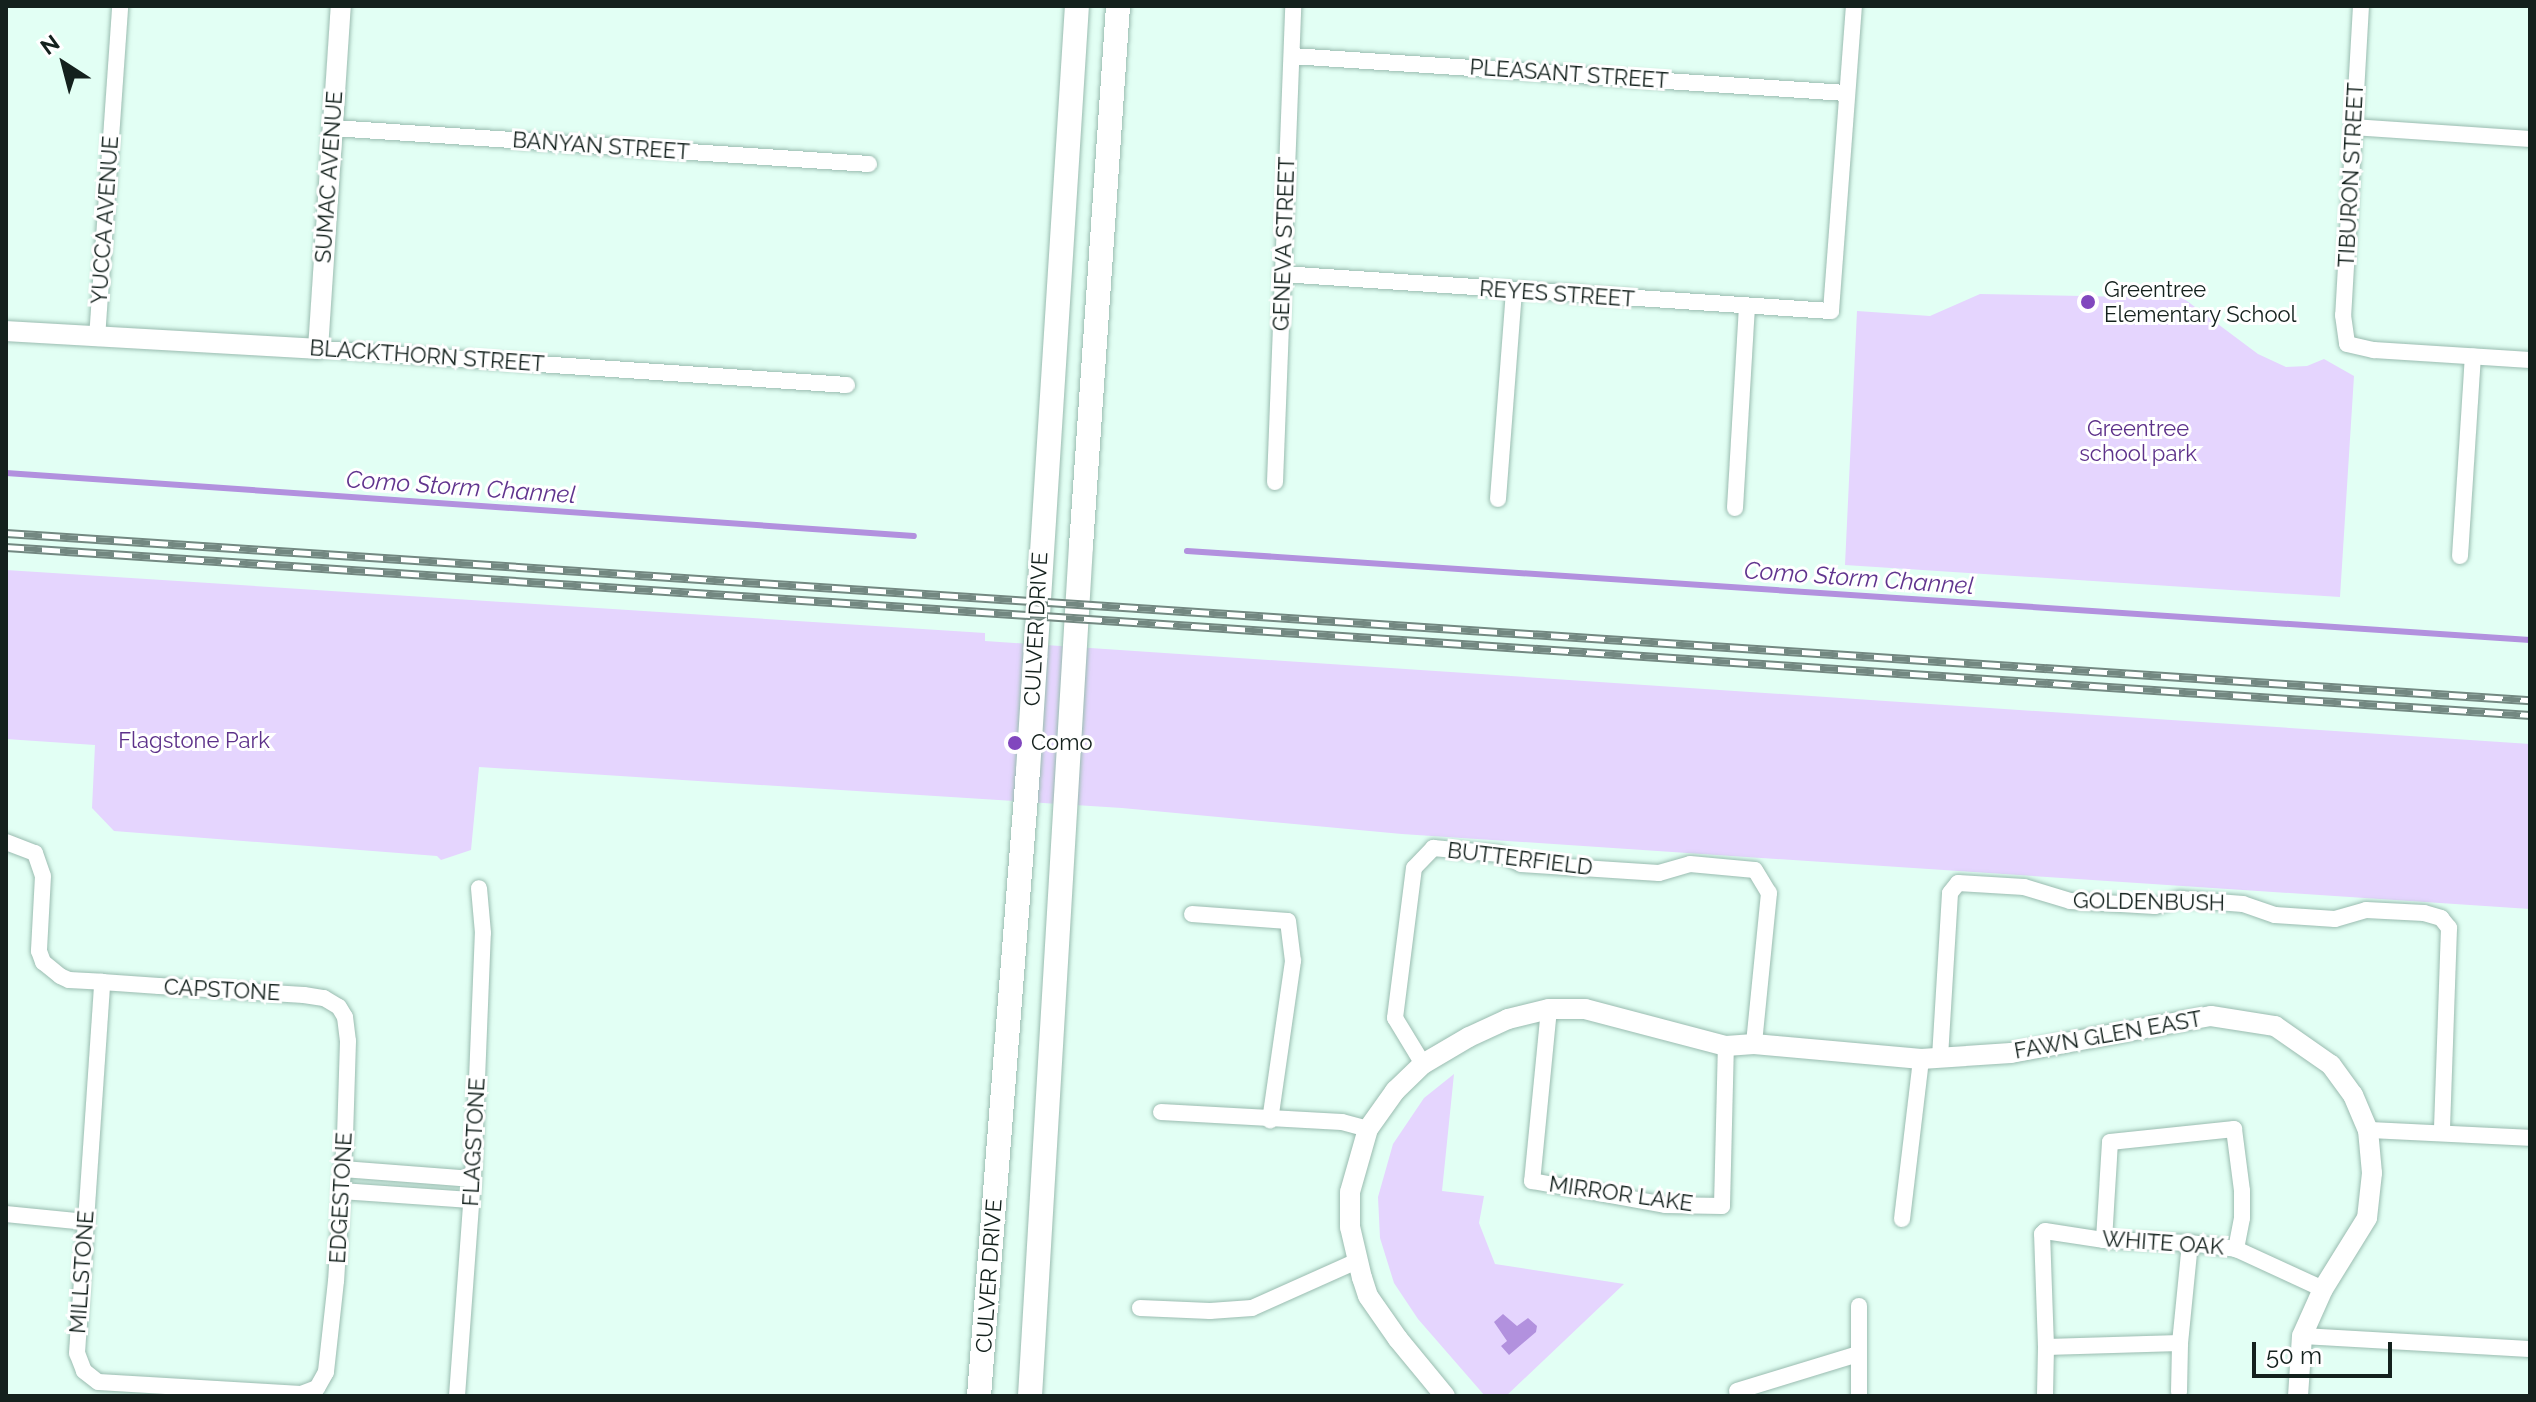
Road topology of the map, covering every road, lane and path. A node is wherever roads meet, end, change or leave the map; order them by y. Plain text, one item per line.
1 (120, 6) edge
2 (341, 6) edge
3 (1077, 6) edge
4 (1118, 6) edge
5 (1293, 6) edge
6 (1854, 6) edge
7 (2361, 6) edge
8 (1292, 56) junction
9 (1846, 93) junction
10 (2353, 127) junction
11 (333, 128) junction
12 (2530, 139) edge
13 (869, 164) dead end
14 (1282, 274) junction
15 (1514, 292) junction
16 (1747, 306) junction
17 (6, 331) edge
18 (97, 338) junction
19 (318, 349) junction
20 (2473, 356) junction
21 (2530, 360) edge
22 (847, 385) dead end
23 (1275, 482) dead end
24 (1498, 499) dead end
25 (1735, 508) dead end
26 (2460, 556) dead end
27 (6, 842) edge
28 (479, 888) dead end
29 (1192, 914) dead end
30 (102, 982) junction
31 (339, 1007) joint
32 (1549, 1009) junction
33 (1754, 1044) junction
34 (1726, 1046) junction
35 (1931, 1058) junction
36 (1423, 1064) junction
37 (1161, 1112) dead end
38 (1270, 1120) junction
39 (1368, 1129) junction
40 (2368, 1130) junction
41 (2442, 1133) junction
42 (2530, 1138) edge
43 (343, 1169) junction
44 (473, 1179) junction
45 (341, 1191) junction
46 (471, 1200) junction
47 (6, 1214) edge
48 (1902, 1219) dead end
49 (86, 1222) junction
50 (2104, 1240) junction
51 (2190, 1243) junction
52 (2236, 1249) junction
53 (1357, 1261) junction
54 (2323, 1289) junction
55 (1859, 1306) dead end
56 (1140, 1308) dead end
57 (2302, 1336) junction
58 (2180, 1343) junction
59 (2046, 1347) junction
60 (2530, 1349) edge
61 (1858, 1354) junction
62 (317, 1388) joint
63 (1770, 1389) edge
64 (1737, 1391) dead end
65 (2179, 1392) dead end
66 (2045, 1395) edge
67 (457, 1396) edge
68 (979, 1396) edge
69 (1030, 1396) edge
70 (1445, 1396) edge
71 (1859, 1396) edge
72 (2298, 1396) edge

1 - 18 street, YUCCA AVENUE
2 - 11 street, SUMAC AVENUE
3 - 68 main road, CULVER DRIVE
4 - 69 main road, CULVER DRIVE
5 - 8 street, GENEVA STREET
6 - 9 street
7 - 10 street, TIBURON STREET
8 - 9 street, PLEASANT STREET
8 - 14 street, GENEVA STREET
9 - 16 street, REYES STREET
10 - 12 street
10 - 20 street, TIBURON STREET
11 - 13 street, BANYAN STREET
11 - 19 street, SUMAC AVENUE
14 - 15 street, REYES STREET
14 - 23 street, GENEVA STREET
15 - 16 street, REYES STREET
15 - 24 street
16 - 25 street
17 - 18 street, BLACKTHORN STREET
18 - 19 street, BLACKTHORN STREET
19 - 22 street, BLACKTHORN STREET
20 - 21 street
20 - 26 street
27 - 30 street, CAPSTONE
28 - 44 street, FLAGSTONE
29 - 38 street
30 - 31 street, CAPSTONE
30 - 49 street, MILLSTONE
31 - 43 street, EDGESTONE
32 - 34 street, FAWN GLEN EAST
32 - 34 street, MIRROR LAKE
32 - 36 street, FAWN GLEN EAST
33 - 34 street, FAWN GLEN EAST
33 - 35 street, FAWN GLEN EAST
33 - 36 street, BUTTERFIELD
35 - 40 street, FAWN GLEN EAST
35 - 41 street, GOLDENBUSH
35 - 48 street
36 - 39 street, FAWN GLEN EAST
37 - 38 street
38 - 39 street
39 - 53 street, FAWN GLEN EAST
40 - 41 street
40 - 54 street, FAWN GLEN EAST
41 - 42 street
43 - 44 street
43 - 45 street, EDGESTONE
44 - 46 street, FLAGSTONE
45 - 46 street
45 - 62 street, EDGESTONE
46 - 67 street, FLAGSTONE
47 - 49 street
49 - 62 street, MILLSTONE
50 - 51 street, WHITE OAK
50 - 52 street
50 - 59 street, WHITE OAK
51 - 52 street, WHITE OAK
51 - 58 street
52 - 54 street, WHITE OAK
53 - 56 street
53 - 70 street, FAWN GLEN EAST
54 - 57 street, FAWN GLEN EAST
55 - 61 street
57 - 60 street
57 - 72 street, FAWN GLEN EAST
58 - 59 street
58 - 65 street
59 - 66 street
61 - 63 street
61 - 71 street
63 - 64 street

